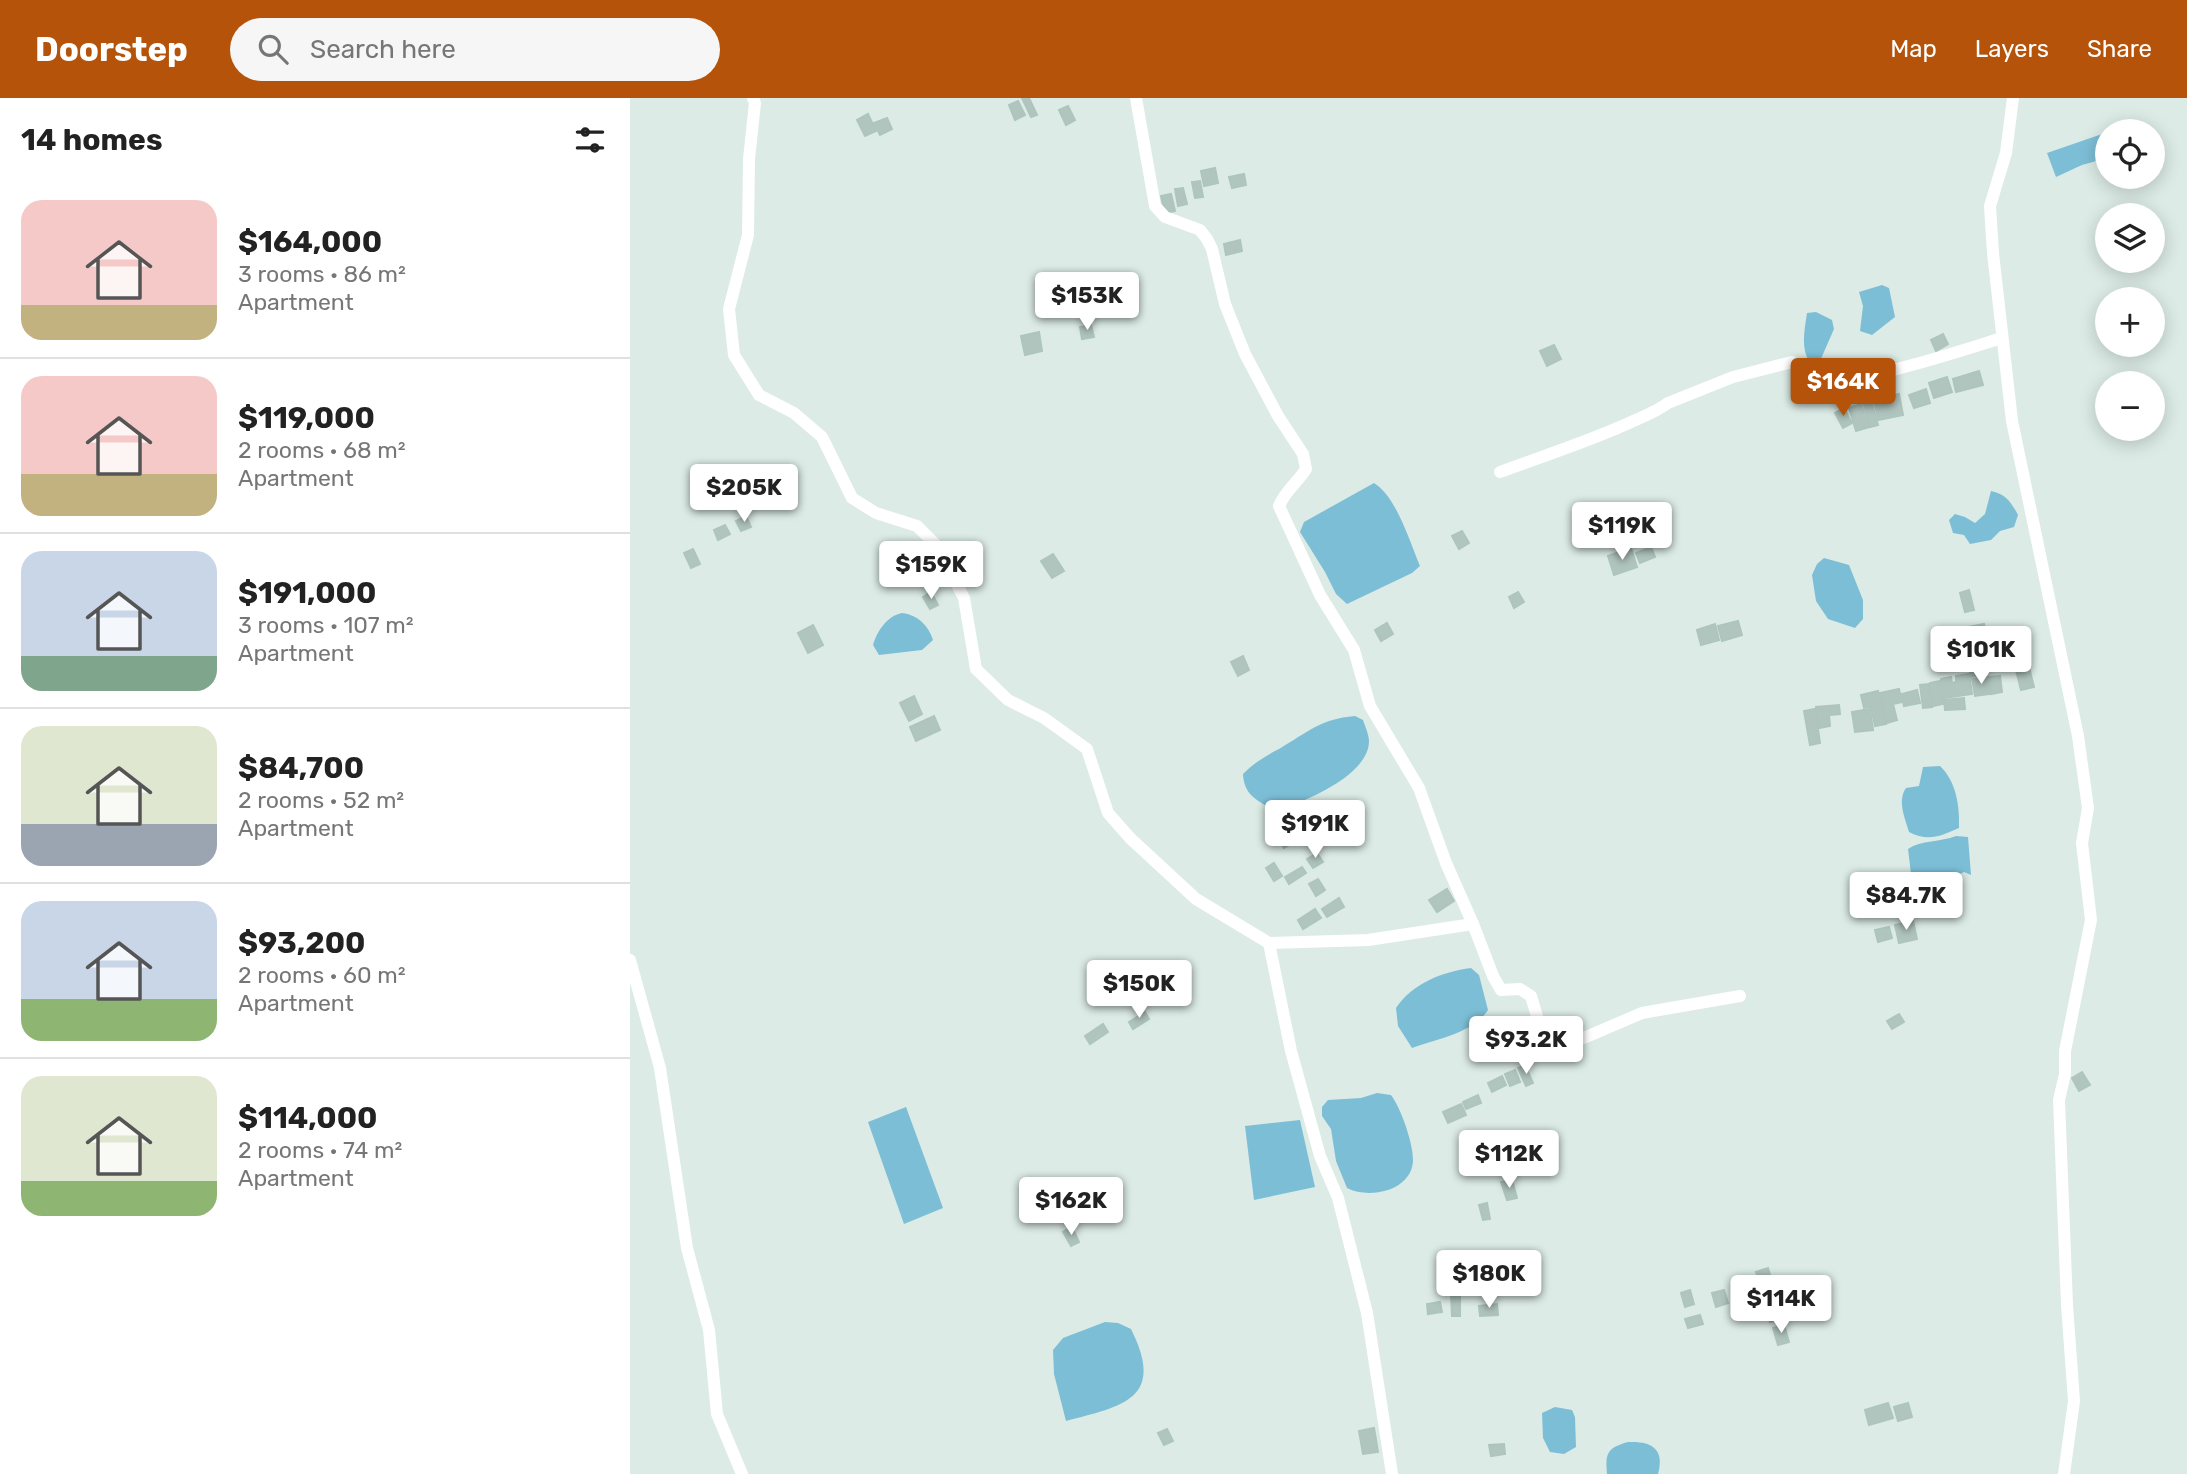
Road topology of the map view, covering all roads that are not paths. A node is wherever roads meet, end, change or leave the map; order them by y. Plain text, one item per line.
1 (753, 98) edge
2 (1136, 98) edge
3 (2013, 98) edge
4 (2002, 338) junction
5 (1500, 472) dead end
6 (1473, 924) junction
7 (1269, 943) junction
8 (630, 960) edge
9 (1740, 996) dead end
10 (742, 1474) edge
11 (1392, 1474) edge
12 (2064, 1474) edge

1 - 7 street
2 - 6 street
3 - 4 street
4 - 5 street
4 - 12 street
6 - 7 street
6 - 9 street
7 - 11 street
8 - 10 street

